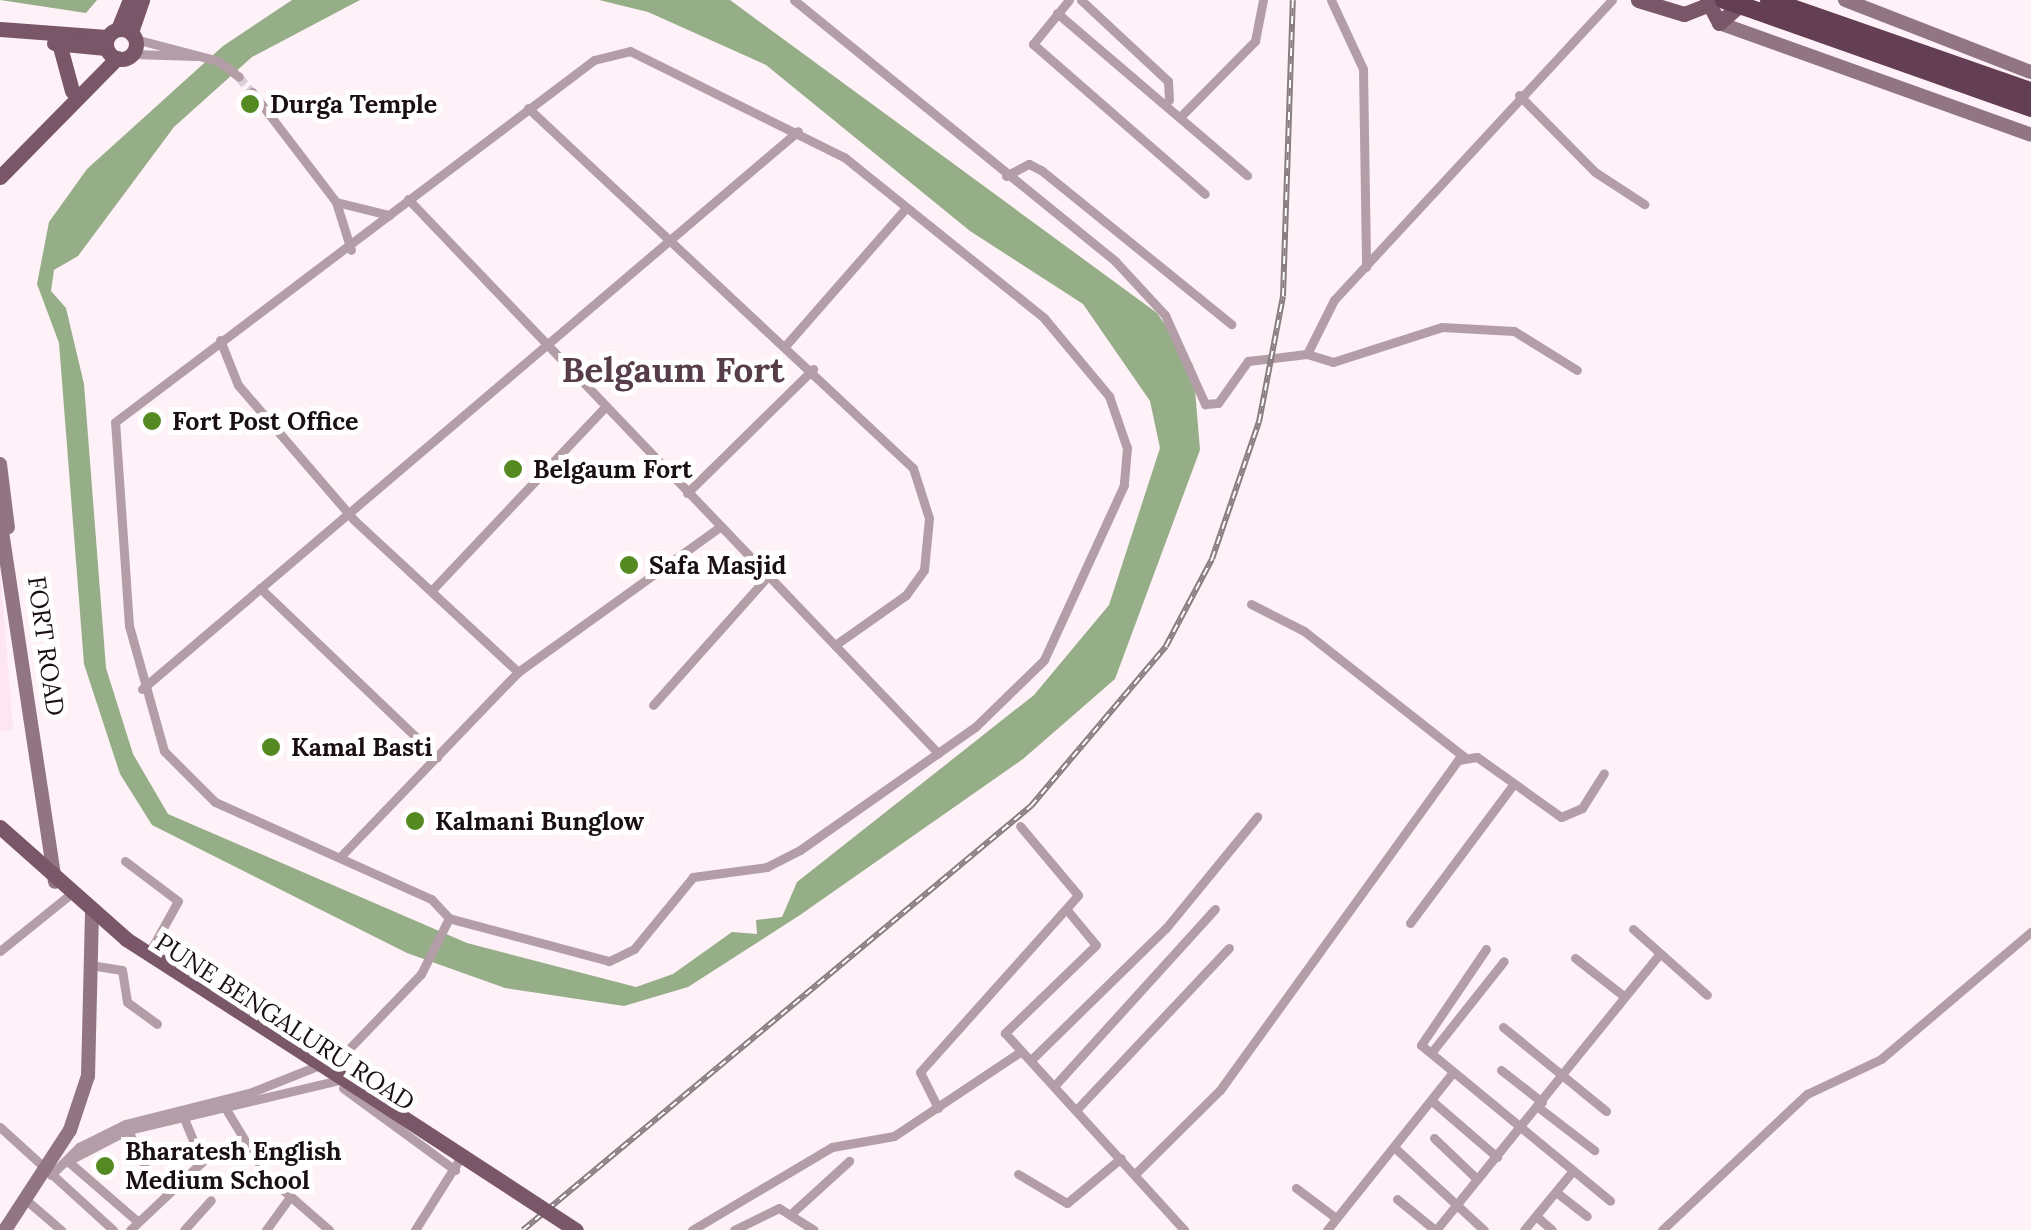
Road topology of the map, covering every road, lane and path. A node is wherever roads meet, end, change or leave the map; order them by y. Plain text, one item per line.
1 (130, 0) edge
2 (142, 0) edge
3 (794, 0) edge
4 (1069, 0) edge
5 (1082, 0) edge
6 (1263, 0) edge
7 (1332, 0) edge
8 (1612, 0) edge
9 (1638, 0) edge
10 (1724, 0) edge
11 (1845, 0) edge
12 (1706, 3) edge
13 (1757, 4) edge
14 (1056, 12) junction
15 (1718, 23) junction
16 (0, 29) edge
17 (0, 38) edge
18 (58, 43) junction
19 (120, 44) junction
20 (2031, 72) edge
21 (236, 75) tunnel mouth
22 (72, 91) junction
23 (252, 92) tunnel mouth
24 (2031, 92) edge
25 (1519, 95) junction
26 (1169, 100) junction
27 (528, 108) junction
28 (2031, 108) edge
29 (1182, 114) junction
30 (798, 131) junction
31 (2031, 135) edge
32 (0, 164) edge
33 (1246, 174) dead end
34 (0, 176) edge
35 (1006, 176) junction
36 (1205, 194) dead end
37 (408, 198) junction
38 (336, 202) junction
39 (1644, 204) dead end
40 (905, 209) junction
41 (389, 215) junction
42 (670, 240) junction
43 (351, 250) junction
44 (1366, 267) junction
45 (1231, 324) dead end
46 (220, 340) junction
47 (546, 346) junction
48 (786, 346) junction
49 (1306, 354) junction
50 (813, 370) junction
51 (1577, 370) dead end
52 (605, 407) junction
53 (0, 464) edge
54 (688, 492) junction
55 (346, 509) junction
56 (0, 518) edge
57 (720, 527) junction
58 (768, 576) junction
59 (260, 588) junction
60 (432, 590) junction
61 (1251, 604) dead end
62 (835, 645) junction
63 (518, 672) junction
64 (142, 689) junction
65 (653, 705) dead end
66 (938, 753) junction
67 (437, 757) junction
68 (1464, 757) junction
69 (1604, 773) dead end
70 (1512, 786) junction
71 (1257, 817) dead end
72 (1020, 826) dead end
73 (0, 827) edge
74 (47, 833) junction
75 (0, 836) edge
76 (340, 857) junction
77 (125, 861) dead end
78 (59, 886) junction
79 (1215, 909) dead end
80 (1067, 910) junction
81 (90, 916) junction
82 (449, 918) junction
83 (1410, 923) dead end
84 (1633, 929) dead end
85 (2031, 932) edge
86 (1230, 948) dead end
87 (1486, 950) dead end
88 (0, 951) edge
89 (149, 953) junction
90 (1660, 953) junction
91 (1575, 958) dead end
92 (1504, 961) dead end
93 (90, 966) junction
94 (1707, 995) dead end
95 (1625, 998) junction
96 (157, 1024) dead end
97 (1503, 1027) dead end
98 (1020, 1052) junction
99 (1431, 1053) junction
100 (1031, 1060) junction
101 (322, 1067) junction
102 (1501, 1070) dead end
103 (1453, 1072) junction
104 (1562, 1076) junction
105 (1057, 1083) junction
106 (346, 1086) junction
107 (1432, 1101) junction
108 (1540, 1104) junction
109 (224, 1106) junction
110 (938, 1108) junction
111 (1078, 1108) junction
112 (1606, 1112) dead end
113 (183, 1116) junction
114 (128, 1130) junction
115 (1518, 1130) junction
116 (3, 1133) edge
117 (1434, 1138) dead end
118 (1395, 1148) junction
119 (1594, 1150) dead end
120 (1498, 1156) junction
121 (1121, 1158) junction
122 (849, 1161) dead end
123 (66, 1164) junction
124 (455, 1170) junction
125 (48, 1171) junction
126 (1018, 1174) dead end
127 (1134, 1174) junction
128 (1571, 1174) junction
129 (149, 1176) dead end
130 (1477, 1179) junction
131 (1296, 1188) dead end
132 (1556, 1192) junction
133 (289, 1198) junction
134 (24, 1200) junction
135 (210, 1200) dead end
136 (1397, 1200) dead end
137 (1610, 1201) dead end
138 (1456, 1206) junction
139 (793, 1212) junction
140 (1536, 1216) junction
141 (1587, 1216) dead end
142 (1336, 1218) junction
143 (134, 1226) edge
144 (5, 1230) edge
145 (61, 1230) edge
146 (113, 1230) edge
147 (184, 1230) edge
148 (266, 1230) edge
149 (330, 1230) edge
150 (415, 1230) edge
151 (558, 1230) edge
152 (576, 1230) edge
153 (692, 1230) edge
154 (734, 1230) edge
155 (814, 1230) edge
156 (1184, 1230) edge
157 (1327, 1230) edge
158 (1436, 1230) edge
159 (1484, 1230) edge
160 (1524, 1230) edge
161 (1552, 1230) edge
162 (1662, 1230) edge

1 - 19 main road
2 - 19 main road
3 - 35 street
4 - 14 street
5 - 26 street
6 - 29 street
7 - 44 street
8 - 25 street
9 - 12 main road
10 - 13 highway, bridge
11 - 20 main road
12 - 15 main road
13 - 15 main road
13 - 24 highway
13 - 28 highway
14 - 26 street
14 - 36 street
15 - 31 main road
16 - 19 main road
17 - 18 main road
18 - 19 main road
18 - 22 main road
19 - 21 street
19 - 22 main road
19 - 34 main road
22 - 32 main road
23 - 38 street
25 - 39 street
25 - 44 street
26 - 29 street
27 - 30 street
27 - 37 street
27 - 42 street
29 - 33 street
30 - 40 street
30 - 42 street
35 - 45 street
35 - 49 street
37 - 41 street
37 - 47 street
38 - 41 street
38 - 43 street
40 - 48 street
40 - 66 street
41 - 43 street
42 - 47 street
42 - 48 street
43 - 46 street
44 - 49 street
46 - 55 street
46 - 64 street
47 - 52 street
47 - 55 street
48 - 50 street
49 - 51 street
50 - 54 street
50 - 62 street
52 - 54 street
52 - 60 street
53 - 74 main road, FORT ROAD
54 - 57 street
55 - 59 street
55 - 60 street
56 - 74 main road, FORT ROAD
57 - 58 street
57 - 63 street
58 - 62 street
58 - 65 street
59 - 64 street
59 - 67 street
60 - 63 street
61 - 68 street
62 - 66 street
63 - 67 street
64 - 76 street
66 - 82 street
67 - 76 street
68 - 70 street
68 - 127 street
69 - 70 street
70 - 83 street
71 - 100 street
72 - 80 street
73 - 78 main road
74 - 78 main road, FORT ROAD
75 - 78 main road, PUNE BENGALURU ROAD
76 - 82 street
77 - 89 street
78 - 81 main road
78 - 81 main road, PUNE BENGALURU ROAD
78 - 88 street
79 - 105 street
80 - 98 street
80 - 110 street
81 - 89 main road
81 - 93 main road
81 - 101 main road, PUNE BENGALURU ROAD
82 - 101 street
84 - 90 street
85 - 162 street
86 - 111 street
87 - 99 street
89 - 101 main road
90 - 94 street
90 - 95 street
91 - 95 street
92 - 99 street
93 - 96 street
93 - 125 main road
95 - 104 street
97 - 104 street
98 - 100 street
98 - 110 street
99 - 103 street
100 - 105 street
101 - 106 main road
101 - 123 street
102 - 108 street
103 - 107 street
103 - 115 street
104 - 108 street
104 - 112 street
105 - 111 street
106 - 109 street
106 - 124 street
106 - 124 street
106 - 151 main road, PUNE BENGALURU ROAD
106 - 152 main road, bridge
107 - 118 street
107 - 120 street
108 - 115 street
108 - 119 street
109 - 113 street
109 - 133 street
110 - 153 street
111 - 121 street
113 - 114 street
113 - 143 street
114 - 123 street
114 - 129 street
115 - 120 street
115 - 128 street
116 - 125 street
117 - 130 street
118 - 138 street
118 - 142 street
120 - 130 street
121 - 126 street
121 - 127 street
122 - 139 street
123 - 125 street
123 - 143 street
124 - 150 street
125 - 134 main road
125 - 146 street
127 - 156 street
128 - 132 street
128 - 137 street
130 - 138 street
131 - 142 street
132 - 140 street
132 - 141 street
133 - 148 street
133 - 149 street
134 - 144 main road
134 - 145 street
135 - 147 street
136 - 158 street
138 - 158 street
138 - 159 street
139 - 154 street
139 - 155 street
140 - 160 street
140 - 161 street
142 - 157 street

